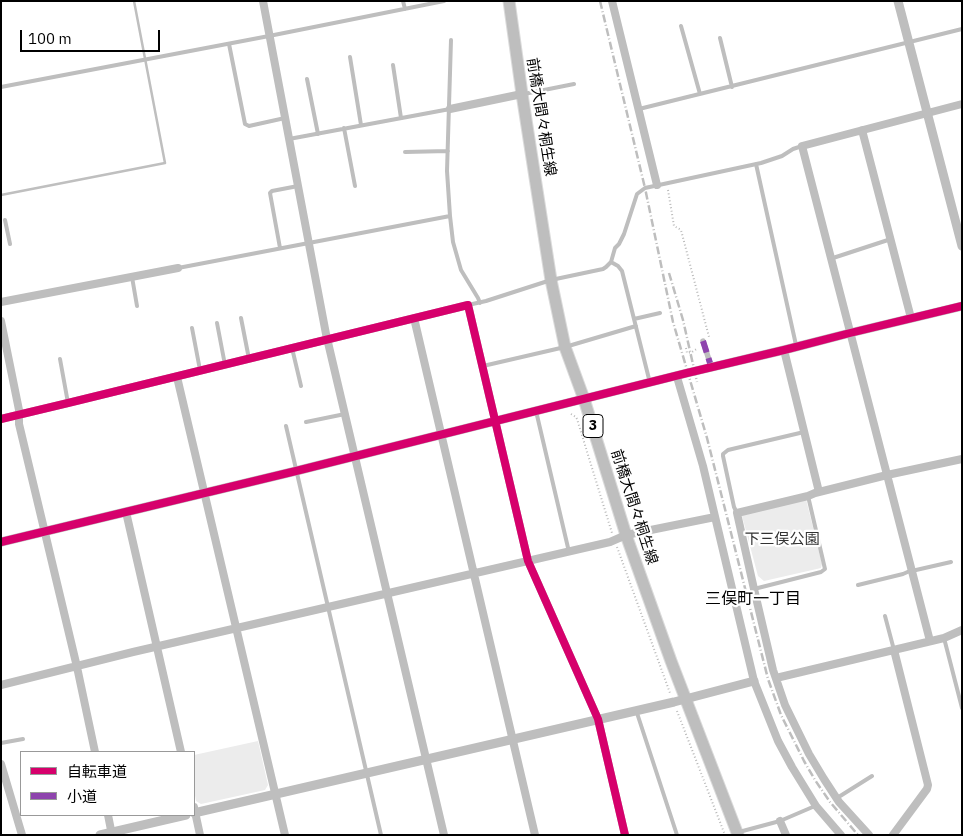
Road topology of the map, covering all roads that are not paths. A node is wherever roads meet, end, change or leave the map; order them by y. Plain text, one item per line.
1 (263, 1) edge
2 (403, 1) edge
3 (444, 1) edge
4 (509, 1) edge
5 (612, 1) edge
6 (898, 1) edge
7 (405, 9) junction
8 (681, 26) dead end
9 (962, 29) edge
10 (269, 36) junction
11 (720, 38) dead end
12 (452, 40) dead end
13 (909, 42) junction
14 (229, 44) junction
15 (350, 57) dead end
16 (393, 65) dead end
17 (307, 79) dead end
18 (574, 84) dead end
19 (1, 87) edge
20 (732, 87) junction
21 (522, 94) junction
22 (700, 94) junction
23 (962, 104) edge
24 (450, 109) junction
25 (639, 109) junction
26 (927, 113) junction
27 (285, 118) junction
28 (401, 118) junction
29 (361, 125) junction
30 (344, 128) junction
31 (862, 130) junction
32 (318, 134) junction
33 (289, 139) junction
34 (802, 146) junction
35 (448, 151) junction
36 (405, 152) dead end
37 (756, 164) junction
38 (657, 185) junction
39 (298, 186) junction
40 (355, 186) dead end
41 (450, 216) junction
42 (6, 220) dead end
43 (8, 232) junction
44 (1, 233) edge
45 (891, 239) junction
46 (309, 243) junction
47 (10, 244) dead end
48 (962, 246) edge
49 (280, 248) junction
50 (831, 257) junction
51 (611, 262) junction
52 (178, 268) joint
53 (132, 277) junction
54 (551, 280) junction
55 (1, 302) edge
56 (480, 303) junction
57 (468, 305) junction
58 (136, 306) dead end
59 (962, 306) edge
60 (660, 313) dead end
61 (241, 318) dead end
62 (414, 318) junction
63 (911, 318) junction
64 (634, 319) junction
65 (1, 321) edge
66 (217, 323) dead end
67 (636, 326) junction
68 (192, 328) dead end
69 (850, 332) junction
70 (328, 339) junction
71 (705, 344) road end
72 (565, 347) junction
73 (796, 347) junction
74 (292, 348) junction
75 (784, 350) junction
76 (60, 359) dead end
77 (249, 359) junction
78 (710, 363) dead end
79 (224, 365) junction
80 (483, 366) junction
81 (201, 371) junction
82 (677, 376) junction
83 (177, 377) junction
84 (650, 383) junction
85 (301, 386) dead end
86 (584, 399) junction
87 (68, 403) junction
88 (536, 411) junction
89 (346, 414) junction
90 (18, 415) junction
91 (1, 419) edge
92 (306, 422) dead end
93 (496, 422) junction
94 (286, 426) dead end
95 (804, 432) junction
96 (442, 435) junction
97 (356, 456) junction
98 (962, 459) edge
99 (296, 471) junction
100 (887, 475) junction
101 (819, 492) junction
102 (205, 493) junction
103 (808, 496) junction
104 (126, 512) junction
105 (737, 513) junction
106 (716, 517) junction
107 (46, 531) junction
108 (626, 535) junction
109 (1, 542) edge
110 (569, 552) junction
111 (528, 562) junction
112 (951, 562) dead end
113 (912, 570) junction
114 (474, 574) junction
115 (858, 585) dead end
116 (754, 588) junction
117 (388, 594) junction
118 (328, 608) junction
119 (885, 616) dead end
120 (237, 629) junction
121 (962, 630) edge
122 (944, 638) junction
123 (930, 641) junction
124 (157, 647) junction
125 (894, 650) junction
126 (78, 667) junction
127 (776, 678) junction
128 (754, 681) junction
129 (1, 685) edge
130 (685, 698) junction
131 (962, 708) edge
132 (636, 710) junction
133 (598, 719) junction
134 (23, 738) dead end
135 (512, 739) junction
136 (1, 743) edge
137 (95, 751) edge
138 (181, 751) edge
139 (426, 759) junction
140 (1, 764) edge
141 (367, 773) junction
142 (872, 776) dead end
143 (275, 794) junction
144 (837, 798) junction
145 (816, 806) junction
146 (195, 811) edge
147 (195, 815) edge
148 (108, 816) edge
149 (182, 816) edge
150 (780, 821) junction
151 (112, 833) edge
152 (737, 834) edge
153 (22, 835) edge
154 (100, 835) edge
155 (200, 835) edge
156 (285, 835) edge
157 (381, 835) edge
158 (444, 835) edge
159 (536, 835) edge
160 (626, 835) edge
161 (677, 835) edge
162 (786, 835) edge
163 (841, 835) edge
164 (869, 835) edge
165 (894, 835) edge

1 - 10 street
2 - 7 lane
3 - 7 lane
4 - 21 main road, 前橋大間々桐生線 / 3
5 - 25 street
6 - 13 street
7 - 10 lane
8 - 22 lane
9 - 13 lane
10 - 14 lane
10 - 27 street
11 - 20 lane
12 - 24 lane
13 - 20 lane
13 - 26 street
14 - 19 lane
14 - 27 lane
15 - 29 lane
16 - 28 lane
17 - 32 lane
18 - 21 lane
20 - 22 lane
21 - 24 street
21 - 54 main road, 前橋大間々桐生線 / 3
22 - 25 lane
23 - 26 street
24 - 28 lane
24 - 35 lane
25 - 38 street
26 - 31 street
26 - 48 street
27 - 33 street
28 - 29 lane
29 - 30 lane
30 - 32 lane
30 - 40 lane
31 - 34 street
31 - 45 street
32 - 33 lane
33 - 39 street
34 - 37 lane
34 - 50 street
35 - 36 lane
35 - 41 lane
37 - 38 lane
37 - 73 lane
38 - 51 lane
39 - 46 street
39 - 49 lane
41 - 46 lane
41 - 56 lane
42 - 43 lane
43 - 44 lane
43 - 47 lane
45 - 50 lane
45 - 63 street
46 - 49 lane
46 - 70 street
49 - 52 lane
50 - 69 street
51 - 54 lane
51 - 64 lane
52 - 53 street
53 - 55 street
53 - 58 lane
54 - 56 lane
54 - 72 main road, 前橋大間々桐生線 / 3
56 - 57 lane
57 - 62 street
57 - 80 street
59 - 63 street
60 - 64 lane
61 - 77 lane
62 - 70 street
62 - 96 street
63 - 69 street
64 - 67 lane
65 - 90 street
66 - 79 lane
67 - 72 lane
67 - 84 lane
68 - 81 lane
69 - 73 street
69 - 100 street
70 - 74 street
70 - 89 street
71 - 78 street
72 - 80 lane
72 - 86 main road, 前橋大間々桐生線 / 3
73 - 75 street
74 - 77 street
74 - 85 lane
75 - 82 street
75 - 95 street
76 - 87 lane
77 - 79 street
79 - 81 street
80 - 93 street
81 - 83 street
82 - 84 street
82 - 106 street
83 - 87 street
83 - 102 street
84 - 86 street
86 - 88 street
86 - 108 main road, 前橋大間々桐生線 / 3
87 - 90 street
88 - 93 street
88 - 110 lane
89 - 92 lane
89 - 97 street
90 - 91 street
90 - 107 street
93 - 96 street
93 - 111 street
94 - 99 lane
95 - 101 street
95 - 105 lane
96 - 97 street
96 - 114 street
97 - 99 street
97 - 117 street
98 - 100 street
99 - 102 street
99 - 118 lane
100 - 101 street
100 - 113 street
101 - 103 street
102 - 104 street
102 - 120 street
103 - 105 street
103 - 116 lane
104 - 107 street
104 - 124 street
105 - 116 street
106 - 108 street
106 - 128 street
107 - 109 street
107 - 126 street
108 - 110 street
108 - 130 main road, 前橋大間々桐生線 / 3
110 - 111 street
111 - 114 street
111 - 133 street
112 - 113 lane
113 - 115 lane
113 - 123 street
114 - 117 street
114 - 135 street
116 - 127 street
117 - 118 street
117 - 139 street
118 - 120 street
118 - 141 lane
119 - 125 lane
120 - 124 street
120 - 143 street
121 - 122 street
122 - 123 street
122 - 131 lane
123 - 125 street
124 - 126 street
124 - 138 street
125 - 127 street
125 - 165 street
126 - 129 street
126 - 137 street
127 - 144 street
128 - 130 street
128 - 145 street
130 - 132 street
130 - 152 main road, 前橋大間々桐生線 / 3
132 - 133 street
132 - 161 lane
133 - 135 street
133 - 160 street
134 - 136 lane
135 - 139 street
135 - 159 street
139 - 141 street
139 - 158 street
140 - 153 street
141 - 143 street
141 - 157 lane
142 - 144 lane
143 - 146 street
143 - 156 street
144 - 164 street
145 - 150 lane
145 - 163 street
147 - 155 street
148 - 151 street
149 - 151 street
150 - 152 lane
150 - 162 street
151 - 154 street

